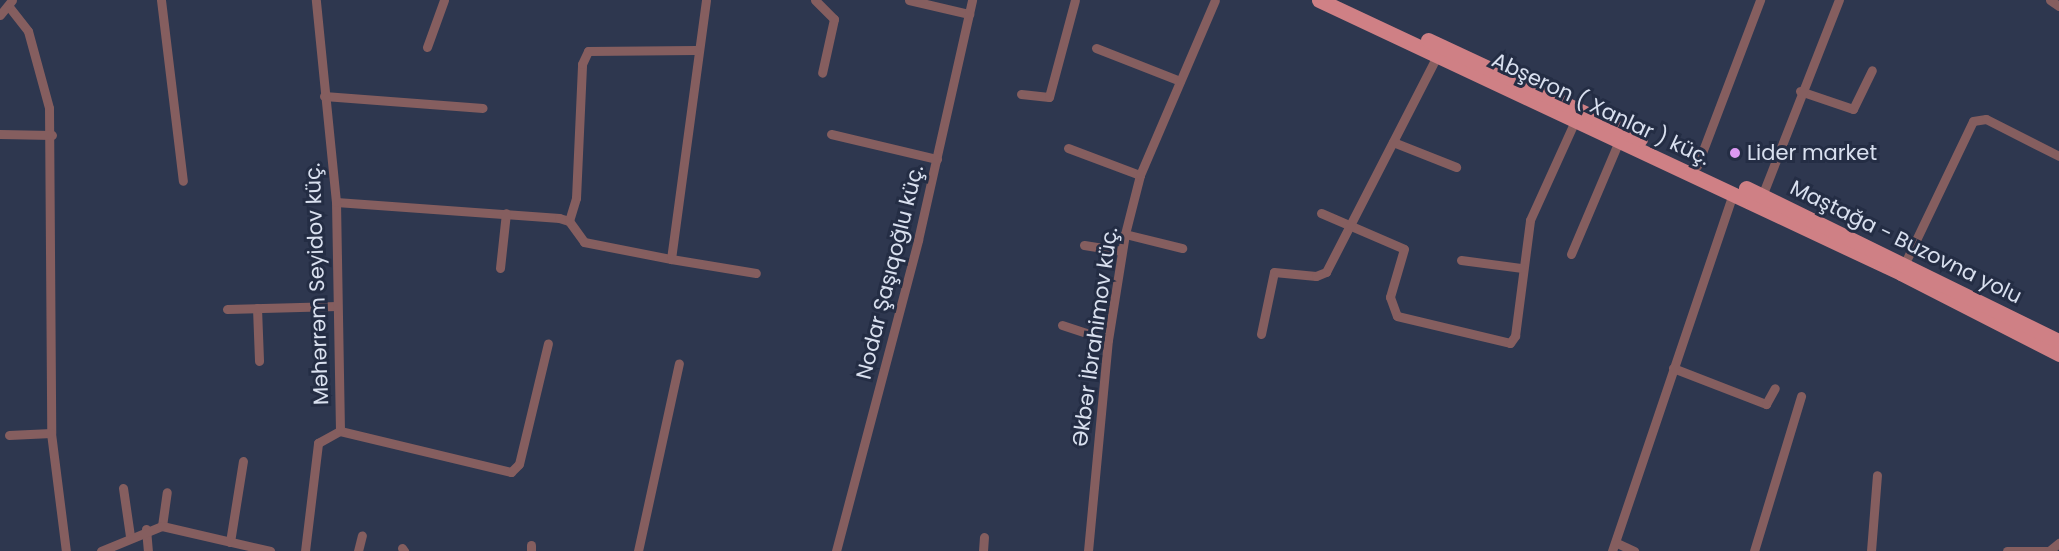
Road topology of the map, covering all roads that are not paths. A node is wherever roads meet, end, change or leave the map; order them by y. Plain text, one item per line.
1 (161, 0) edge
2 (316, 0) edge
3 (444, 0) edge
4 (706, 0) edge
5 (815, 0) edge
6 (909, 0) edge
7 (972, 0) edge
8 (1075, 0) edge
9 (1215, 0) edge
10 (1319, 0) edge
11 (1343, 0) edge
12 (1839, 0) edge
13 (2050, 0) edge
14 (1756, 1) edge
15 (11, 4) edge
16 (2059, 6) edge
17 (969, 14) junction
18 (0, 15) edge
19 (428, 47) dead end
20 (1096, 48) dead end
21 (696, 50) junction
22 (1437, 56) junction
23 (1872, 70) dead end
24 (822, 73) dead end
25 (1179, 81) junction
26 (1800, 91) junction
27 (1021, 94) dead end
28 (324, 96) junction
29 (483, 108) dead end
30 (1575, 121) junction
31 (0, 134) edge
32 (831, 134) dead end
33 (52, 135) junction
34 (1619, 141) junction
35 (1393, 142) junction
36 (1068, 148) dead end
37 (2059, 156) edge
38 (937, 159) junction
39 (1697, 166) junction
40 (1456, 167) dead end
41 (1140, 175) junction
42 (183, 181) dead end
43 (1733, 193) junction
44 (1762, 196) junction
45 (336, 202) junction
46 (506, 213) junction
47 (1321, 213) dead end
48 (569, 221) junction
49 (1351, 225) junction
50 (1125, 234) junction
51 (1084, 245) dead end
52 (1182, 248) dead end
53 (1121, 251) junction
54 (1571, 254) dead end
55 (671, 259) junction
56 (1461, 260) dead end
57 (1905, 263) junction
58 (500, 268) dead end
59 (1522, 268) junction
60 (756, 273) dead end
61 (337, 306) junction
62 (257, 308) junction
63 (227, 309) dead end
64 (1062, 325) dead end
65 (1261, 334) dead end
66 (1108, 340) junction
67 (2059, 341) edge
68 (548, 342) dead end
69 (2059, 354) edge
70 (259, 361) dead end
71 (679, 363) dead end
72 (1673, 368) junction
73 (1775, 388) dead end
74 (1801, 396) dead end
75 (340, 431) junction
76 (51, 433) junction
77 (9, 435) dead end
78 (243, 460) dead end
79 (1877, 475) dead end
80 (123, 488) dead end
81 (167, 492) dead end
82 (162, 526) junction
83 (146, 529) junction
84 (362, 535) dead end
85 (130, 536) junction
86 (984, 537) dead end
87 (230, 542) junction
88 (2059, 543) edge
89 (1615, 547) edge
90 (66, 551) edge
91 (101, 551) edge
92 (148, 551) edge
93 (270, 551) edge
94 (305, 551) edge
95 (358, 551) edge
96 (638, 551) edge
97 (836, 551) edge
98 (983, 551) edge
99 (1088, 551) edge
100 (1634, 551) edge
101 (1754, 551) edge
102 (1871, 551) edge
103 (2007, 551) edge
104 (2049, 551) edge

1 - 42 street
2 - 28 street, Məhərrəm Seyidov küç.
3 - 19 street
4 - 21 street
5 - 24 street
6 - 17 street
7 - 17 street, Nodar Şaşıqoğlu küç.
8 - 27 street
9 - 25 street, Əkbər İbrahimov küç.
10 - 22 main road, Abşeron ( Xanlar ) küç.
11 - 39 main road, Maştağa - Buzovna yolu
12 - 26 street
13 - 16 street
14 - 39 street
15 - 18 street
15 - 33 street
17 - 38 street, Nodar Şaşıqoğlu küç.
20 - 25 street
21 - 48 street
21 - 55 street
22 - 30 main road, Abşeron ( Xanlar ) küç.
22 - 35 street
23 - 26 street
25 - 41 street, Əkbər İbrahimov küç.
26 - 44 street
28 - 29 street
28 - 45 street, Məhərrəm Seyidov küç.
30 - 34 main road, Abşeron ( Xanlar ) küç.
30 - 59 street
31 - 33 street
32 - 38 street
33 - 76 street
34 - 43 main road, Abşeron ( Xanlar ) küç.
34 - 54 street
35 - 40 street
35 - 49 street
36 - 41 street
37 - 57 street
38 - 97 street, Nodar Şaşıqoğlu küç.
39 - 44 main road, Maştağa - Buzovna yolu
41 - 50 street, Əkbər İbrahimov küç.
43 - 69 main road, Abşeron ( Xanlar ) küç.
43 - 72 street
44 - 57 main road, Maştağa - Buzovna yolu
45 - 46 street
45 - 61 street, Məhərrəm Seyidov küç.
46 - 48 street
46 - 58 street
47 - 49 street
48 - 55 street
49 - 59 street
49 - 65 street
50 - 52 street
50 - 53 street, Əkbər İbrahimov küç.
51 - 53 street
53 - 66 street, Əkbər İbrahimov küç.
55 - 60 street
56 - 59 street
57 - 67 main road, Maştağa - Buzovna yolu
61 - 62 street
61 - 75 street, Məhərrəm Seyidov küç.
62 - 63 street
62 - 70 street
64 - 66 street
66 - 99 street, Əkbər İbrahimov küç.
68 - 75 street
71 - 96 street
72 - 73 street
72 - 89 street
74 - 101 street
75 - 94 street, Məhərrəm Seyidov küç.
76 - 77 street
76 - 90 street
78 - 87 street
79 - 102 street
80 - 85 street
81 - 82 street
82 - 83 street
82 - 87 street
83 - 85 street
83 - 92 street
84 - 95 street
85 - 91 street
86 - 98 street
87 - 93 street
88 - 104 street
89 - 100 street
103 - 104 street

